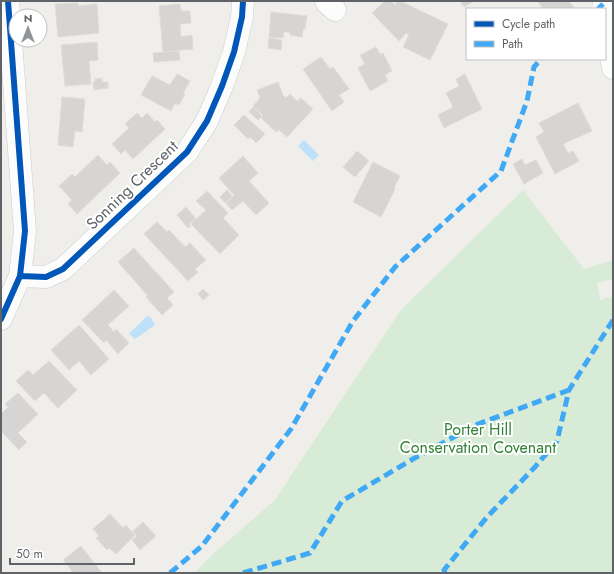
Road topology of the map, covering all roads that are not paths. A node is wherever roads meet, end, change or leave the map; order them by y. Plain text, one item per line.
1 (8, 1) edge
2 (243, 1) edge
3 (606, 29) edge
4 (613, 68) edge
5 (20, 276) junction
6 (1, 319) edge

1 - 5 street
2 - 5 street, Sonning Crescent
3 - 4 street
5 - 6 street

